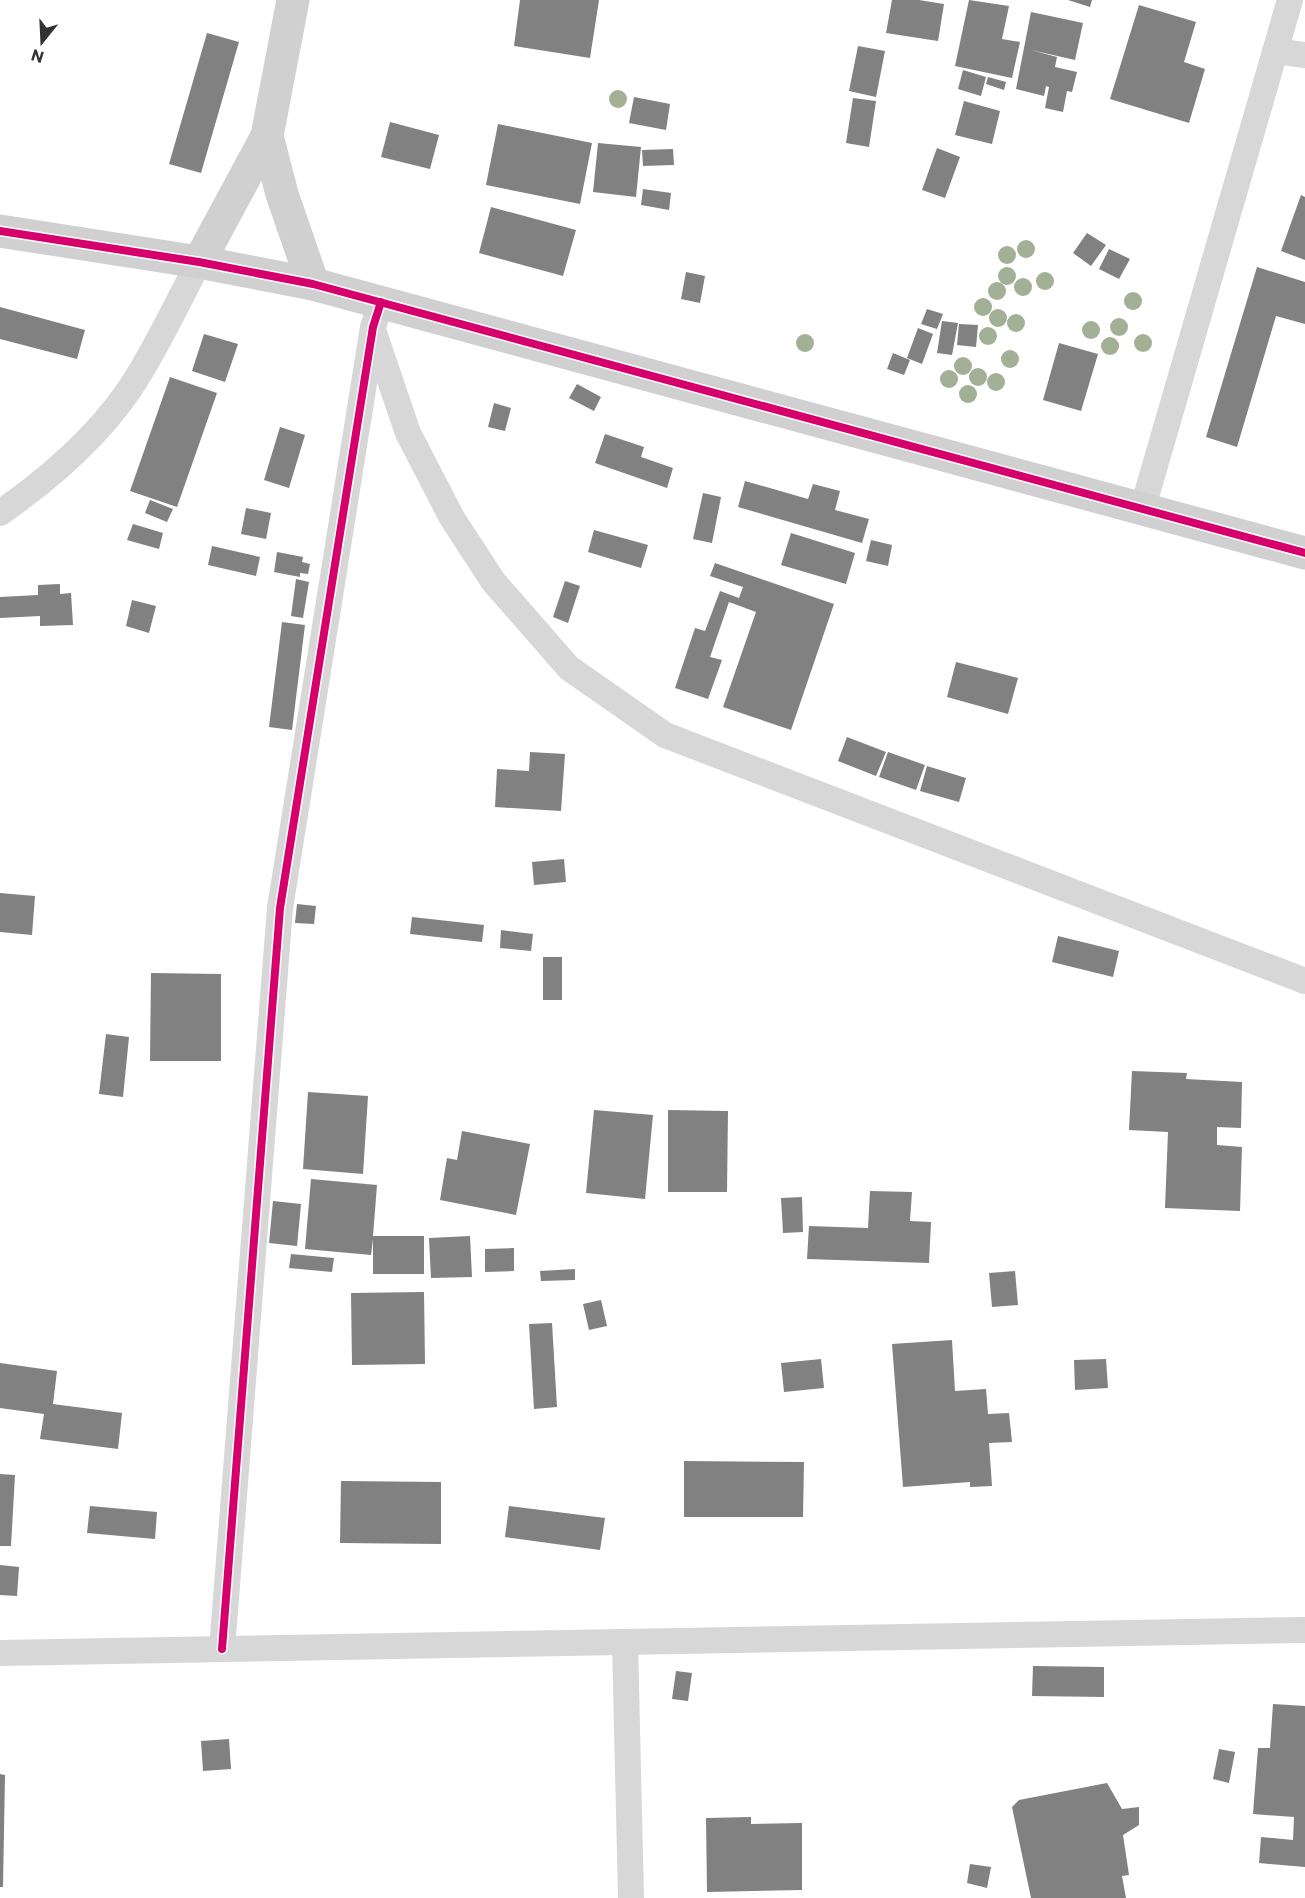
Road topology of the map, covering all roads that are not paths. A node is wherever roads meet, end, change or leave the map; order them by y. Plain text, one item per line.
1 (293, 0) edge
2 (1290, 0) edge
3 (1275, 51) junction
4 (1305, 55) edge
5 (267, 136) junction
6 (0, 231) edge
7 (199, 262) junction
8 (313, 284) junction
9 (377, 314) junction
10 (1143, 507) junction
11 (0, 513) edge
12 (1305, 553) edge
13 (1305, 981) edge
14 (1305, 1630) edge
15 (625, 1642) junction
16 (222, 1649) junction
17 (0, 1653) edge
18 (631, 1898) edge

1 - 5 street
2 - 3 street
3 - 4 street
3 - 10 street
5 - 7 street
5 - 8 street
6 - 7 street
7 - 8 street
7 - 11 street
8 - 9 street
9 - 10 street
9 - 13 street
9 - 16 street
10 - 12 street
14 - 15 street
15 - 16 street
15 - 18 street
16 - 17 street

